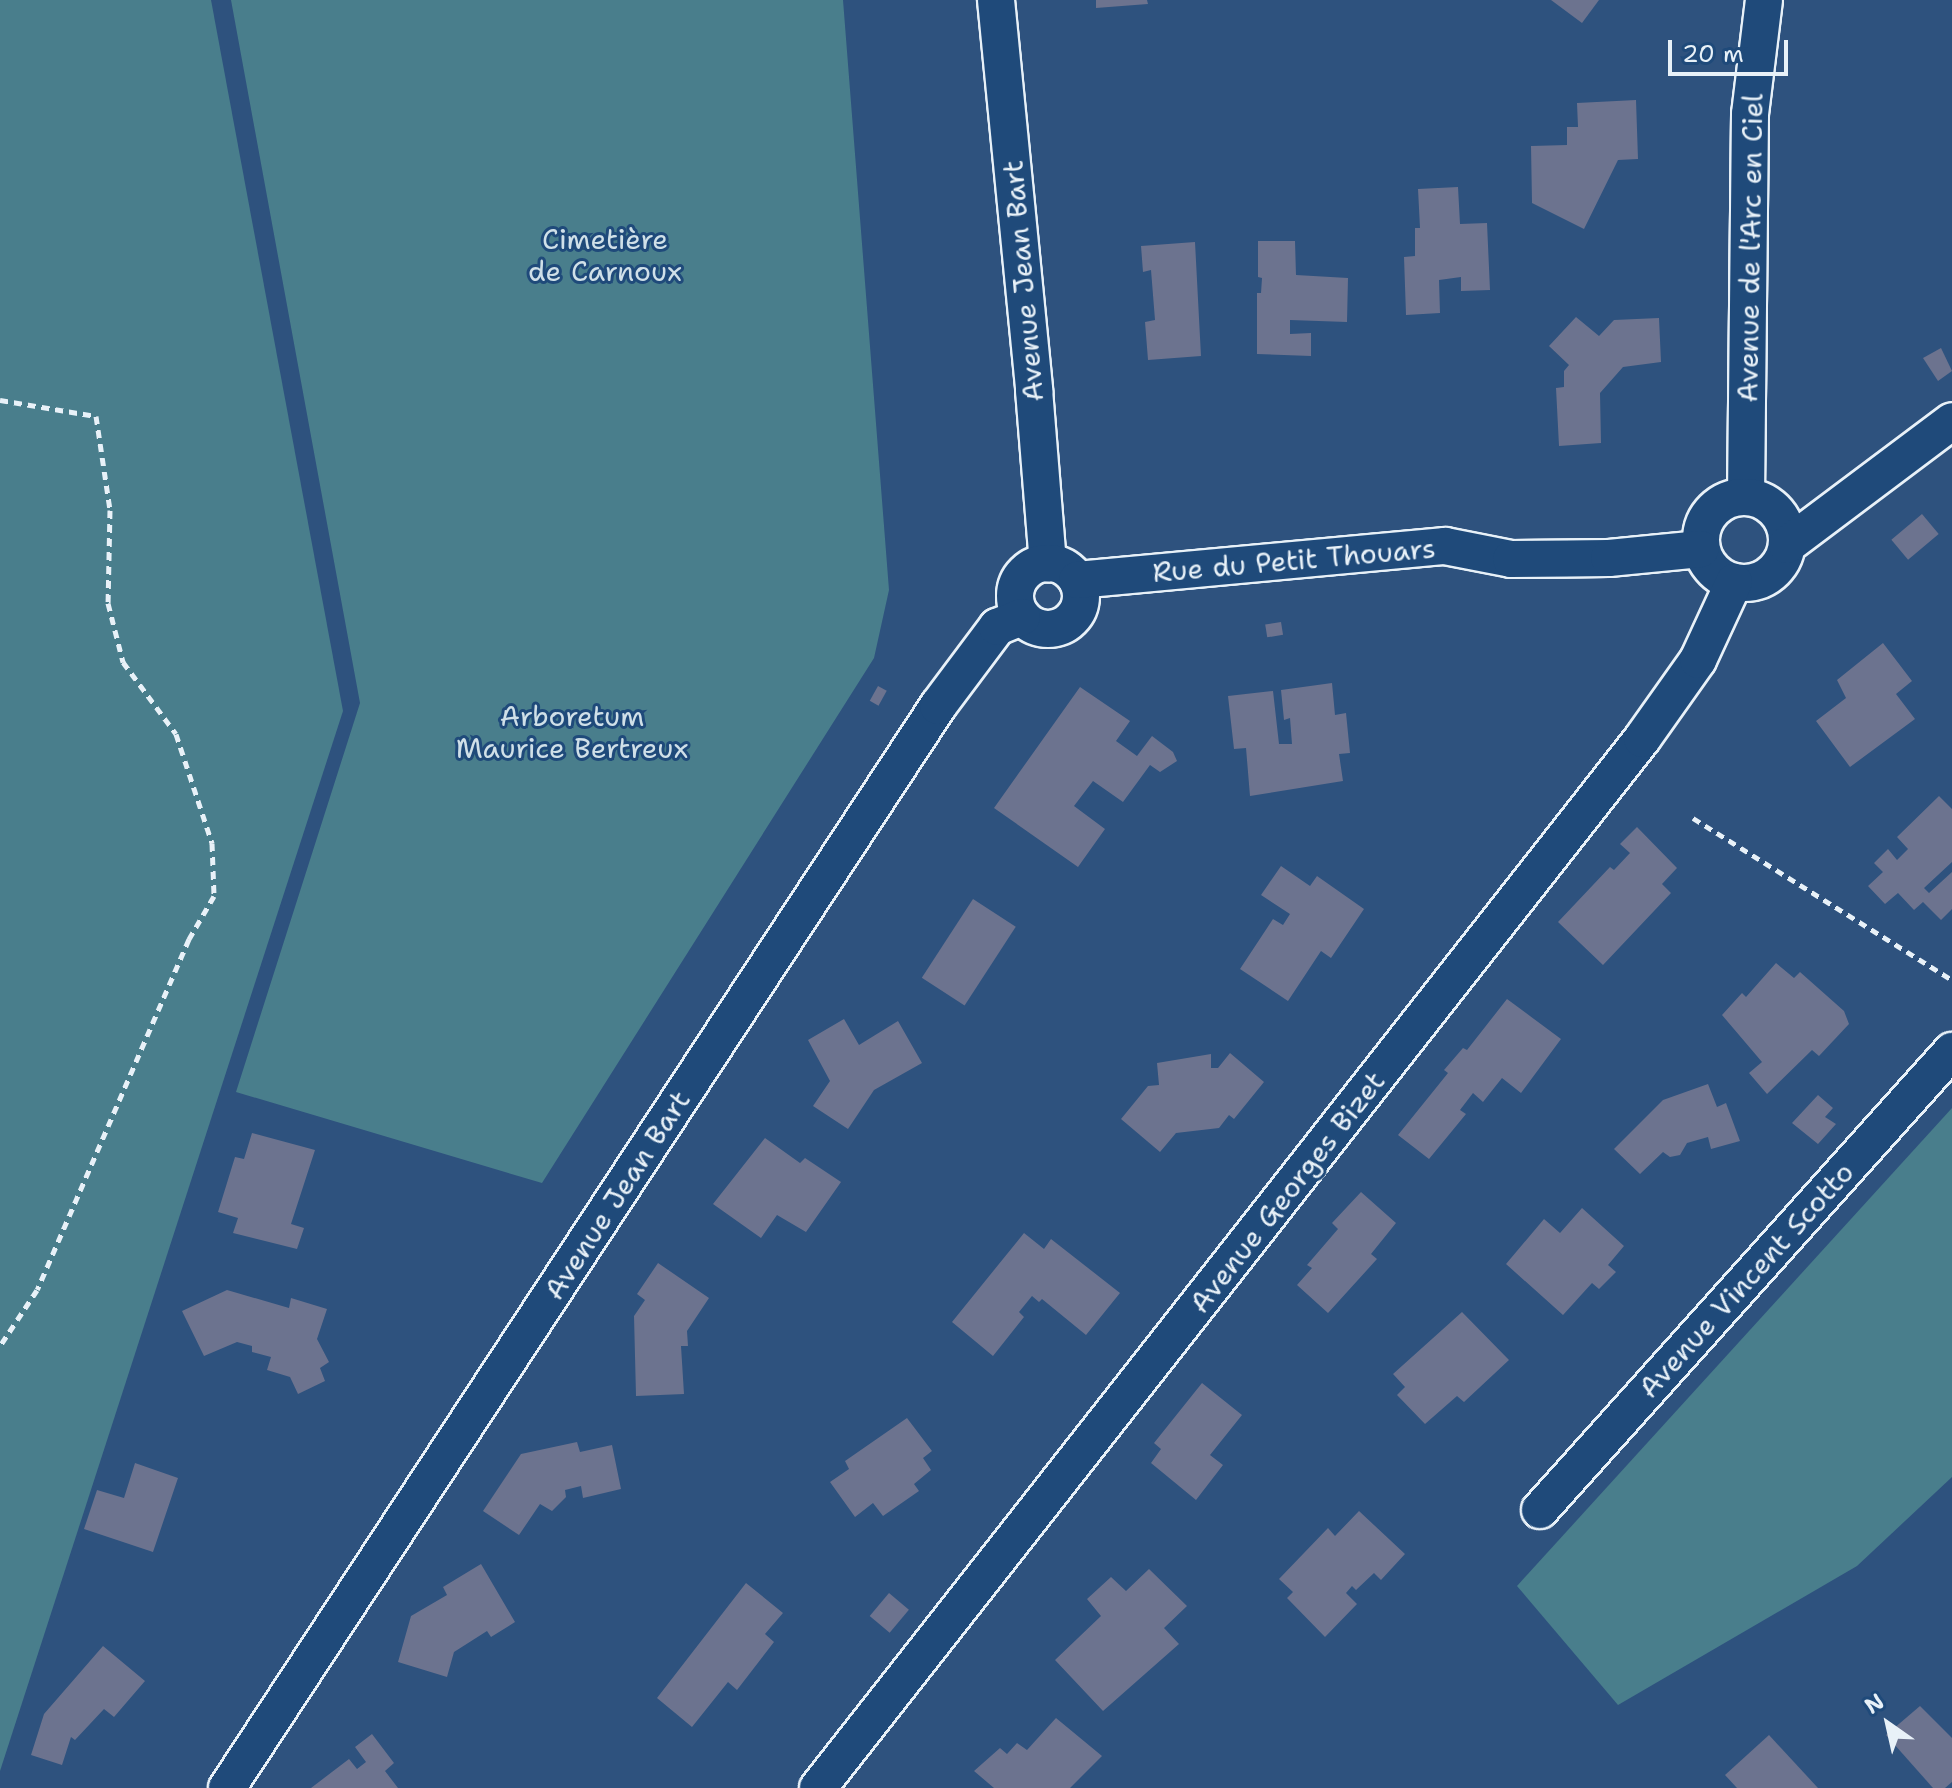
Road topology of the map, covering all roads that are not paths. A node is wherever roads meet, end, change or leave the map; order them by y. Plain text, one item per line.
1 (996, 0) edge
2 (1764, 0) edge
3 (1952, 421) edge
4 (1746, 497) junction
5 (1787, 545) junction
6 (1701, 549) junction
7 (1062, 572) junction
8 (1734, 582) junction
9 (1022, 617) junction
10 (1952, 1051) edge
11 (1540, 1510) dead end
12 (227, 1788) edge
13 (818, 1788) edge

1 - 7 street, Avenue Jean Bart
2 - 4 street, Avenue de l'Arc en Ciel
3 - 5 street
4 - 5 street
4 - 6 street
5 - 8 street
6 - 7 street, Rue du Petit Thouars
6 - 8 street
7 - 9 street
7 - 9 street
8 - 13 street, Avenue Georges Bizet
9 - 12 street, Avenue Jean Bart
10 - 11 street, Avenue Vincent Scotto

